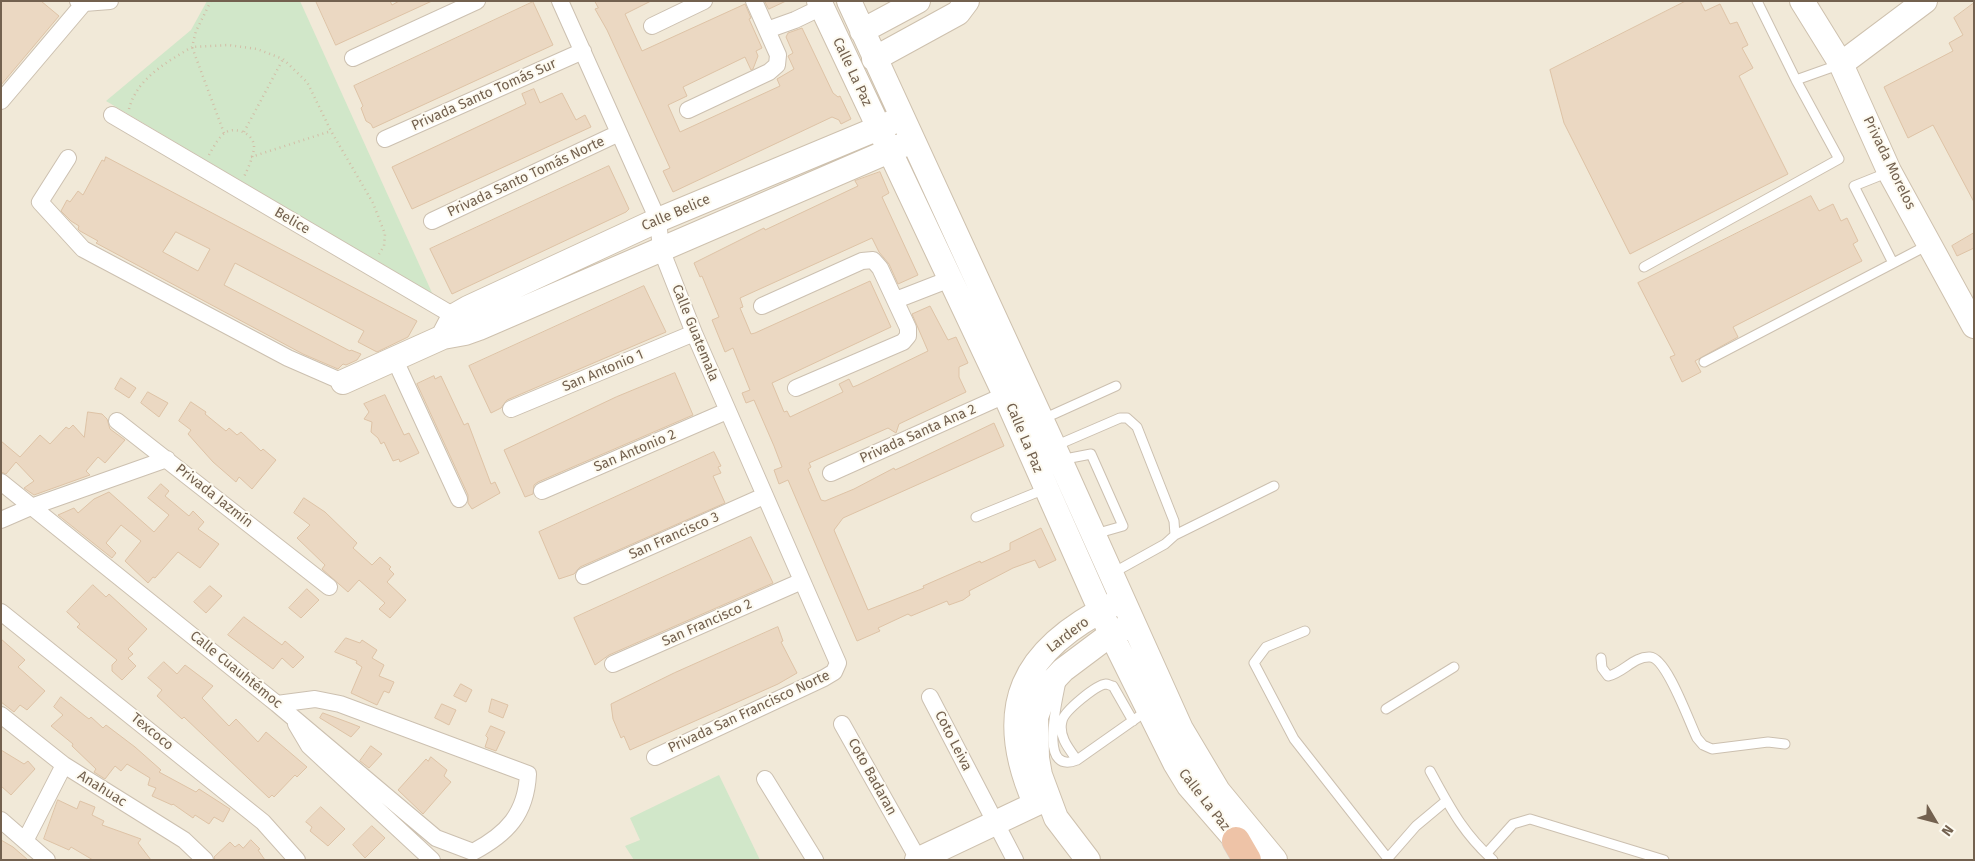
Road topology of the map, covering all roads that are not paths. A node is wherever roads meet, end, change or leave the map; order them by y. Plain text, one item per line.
1 (110, 1) edge
2 (477, 1) edge
3 (560, 1) edge
4 (704, 1) edge
5 (754, 1) edge
6 (918, 1) edge
7 (967, 1) edge
8 (1757, 1) edge
9 (1802, 1) edge
10 (1925, 1) edge
11 (81, 2) edge
12 (851, 2) edge
13 (821, 4) edge
14 (652, 26) dead end
15 (767, 30) junction
16 (862, 31) junction
17 (583, 52) junction
18 (353, 58) dead end
19 (874, 59) junction
20 (1841, 64) junction
21 (1796, 80) junction
22 (1, 102) edge
23 (688, 110) dead end
24 (902, 118) junction
25 (119, 119) road end
26 (878, 128) junction
27 (619, 133) junction
28 (385, 139) dead end
29 (912, 141) junction
30 (889, 151) junction
31 (68, 158) dead end
32 (1889, 172) junction
33 (658, 220) junction
34 (432, 221) dead end
35 (1930, 244) junction
36 (661, 249) junction
37 (1893, 263) junction
38 (1644, 267) dead end
39 (950, 279) junction
40 (896, 300) junction
41 (762, 306) dead end
42 (1974, 326) edge
43 (454, 329) junction
44 (694, 332) junction
45 (395, 360) junction
46 (1704, 362) dead end
47 (343, 382) joint
48 (1116, 386) dead end
49 (796, 388) dead end
50 (1006, 395) junction
51 (511, 410) dead end
52 (727, 412) junction
53 (1040, 420) junction
54 (117, 421) dead end
55 (167, 459) junction
56 (831, 473) dead end
57 (1057, 474) junction
58 (1, 482) edge
59 (1274, 486) dead end
60 (542, 491) dead end
61 (764, 496) junction
62 (459, 499) dead end
63 (31, 507) junction
64 (976, 517) dead end
65 (1, 520) edge
66 (1093, 535) junction
67 (1175, 535) junction
68 (1111, 574) junction
69 (584, 576) dead end
70 (802, 581) junction
71 (329, 587) dead end
72 (1122, 600) junction
73 (1101, 610) junction
74 (1, 612) edge
75 (1134, 624) junction
76 (1305, 631) dead end
77 (1110, 634) junction
78 (1601, 658) dead end
79 (838, 663) joint
80 (613, 664) dead end
81 (1454, 667) dead end
82 (1047, 677) junction
83 (930, 697) dead end
84 (278, 704) junction
85 (1386, 709) dead end
86 (1, 715) edge
87 (1141, 715) junction
88 (293, 717) junction
89 (842, 724) dead end
90 (1785, 744) dead end
91 (655, 757) dead end
92 (1077, 760) junction
93 (64, 765) junction
94 (1430, 771) dead end
95 (764, 778) dead end
96 (1446, 801) junction
97 (1047, 806) junction
98 (1, 820) edge
99 (994, 822) junction
100 (25, 841) junction
101 (1245, 854) edge
102 (1490, 857) edge
103 (917, 859) edge
104 (1389, 859) edge
105 (47, 860) edge
106 (205, 860) edge
107 (296, 860) edge
108 (432, 860) edge
109 (815, 860) edge
110 (1015, 860) edge
111 (1088, 860) edge
112 (1275, 860) edge
113 (1664, 860) edge

1 - 11 street
2 - 18 street
3 - 17 street, Calle Guatemala
4 - 14 street
5 - 15 street
6 - 16 street
7 - 19 street
8 - 21 lane
9 - 20 street, Privada Morelos
10 - 20 street
11 - 22 street
12 - 16 street, Calle La Paz
13 - 15 street
13 - 26 street, Calle La Paz
15 - 23 street
16 - 19 street, Calle La Paz
17 - 27 street, Calle Guatemala
17 - 28 street, Privada Santo Tomás Sur
19 - 24 street, Calle La Paz
20 - 21 lane
20 - 32 street, Privada Morelos
21 - 38 lane
24 - 26 street, Calle Belice
24 - 29 street, Calle La Paz
25 - 43 street, Belice
26 - 30 street, Calle La Paz
26 - 33 street, Calle Belice
27 - 33 street, Calle Guatemala
27 - 34 street, Privada Santo Tomás Norte
29 - 30 street, Calle Belice
29 - 53 street, Calle La Paz
30 - 36 street, Calle Belice
30 - 39 street, Calle La Paz
31 - 47 street
32 - 35 street, Privada Morelos
32 - 37 lane
33 - 36 street, Calle Guatemala
33 - 43 street, Calle Belice
35 - 37 lane
35 - 42 street, Privada Morelos
36 - 43 street, Calle Belice
36 - 44 street, Calle Guatemala
37 - 46 lane
39 - 40 street
39 - 50 street, Calle La Paz
40 - 41 street
40 - 49 street
43 - 45 street
44 - 51 street, San Antonio 1
44 - 52 street, Calle Guatemala
45 - 47 street
45 - 62 street
48 - 53 lane
50 - 56 street, Privada Santa Ana 2
50 - 57 street, Calle La Paz
52 - 60 street, San Antonio 2
52 - 61 street, Calle Guatemala
53 - 57 street, Calle La Paz
54 - 55 street
55 - 63 street, Privada Jazmín
55 - 71 street, Privada Jazmín
57 - 64 lane
57 - 66 street, Calle La Paz
57 - 66 lane
57 - 67 lane
57 - 73 street, Calle La Paz
58 - 63 street, Calle Cuauhtémoc
59 - 67 lane
61 - 69 street, San Francisco 3
61 - 70 street, Calle Guatemala
63 - 65 street, Privada Jazmín
63 - 84 street, Calle Cuauhtémoc
66 - 68 street, Calle La Paz
67 - 68 lane
68 - 72 street, Calle La Paz
70 - 79 street, Calle Guatemala
70 - 80 street, San Francisco 2
72 - 73 street, Lardero
72 - 75 street, Calle La Paz
73 - 77 street, Calle La Paz
73 - 82 street, Lardero
74 - 107 street, Texcoco
75 - 77 street
75 - 112 street, Calle La Paz
76 - 104 lane
77 - 82 street
77 - 87 street, Calle La Paz
78 - 90 lane
79 - 91 street, Privada San Francisco Norte
81 - 85 lane
82 - 92 lane
82 - 97 street, Lardero
83 - 99 street, Coto Leiva
84 - 88 street, Calle Cuauhtémoc
84 - 88 street, Calle Cuauhtémoc
86 - 93 street, Anahuac
87 - 92 lane
87 - 92 lane
87 - 101 street, Calle La Paz
88 - 108 street
89 - 103 street, Coto Badaran
93 - 100 street
93 - 106 street, Anahuac
94 - 96 lane
95 - 109 street
96 - 102 lane
96 - 104 lane
97 - 99 street
97 - 111 street, Lardero
98 - 100 street
99 - 103 street
99 - 110 street, Coto Leiva
100 - 105 street
102 - 113 lane

